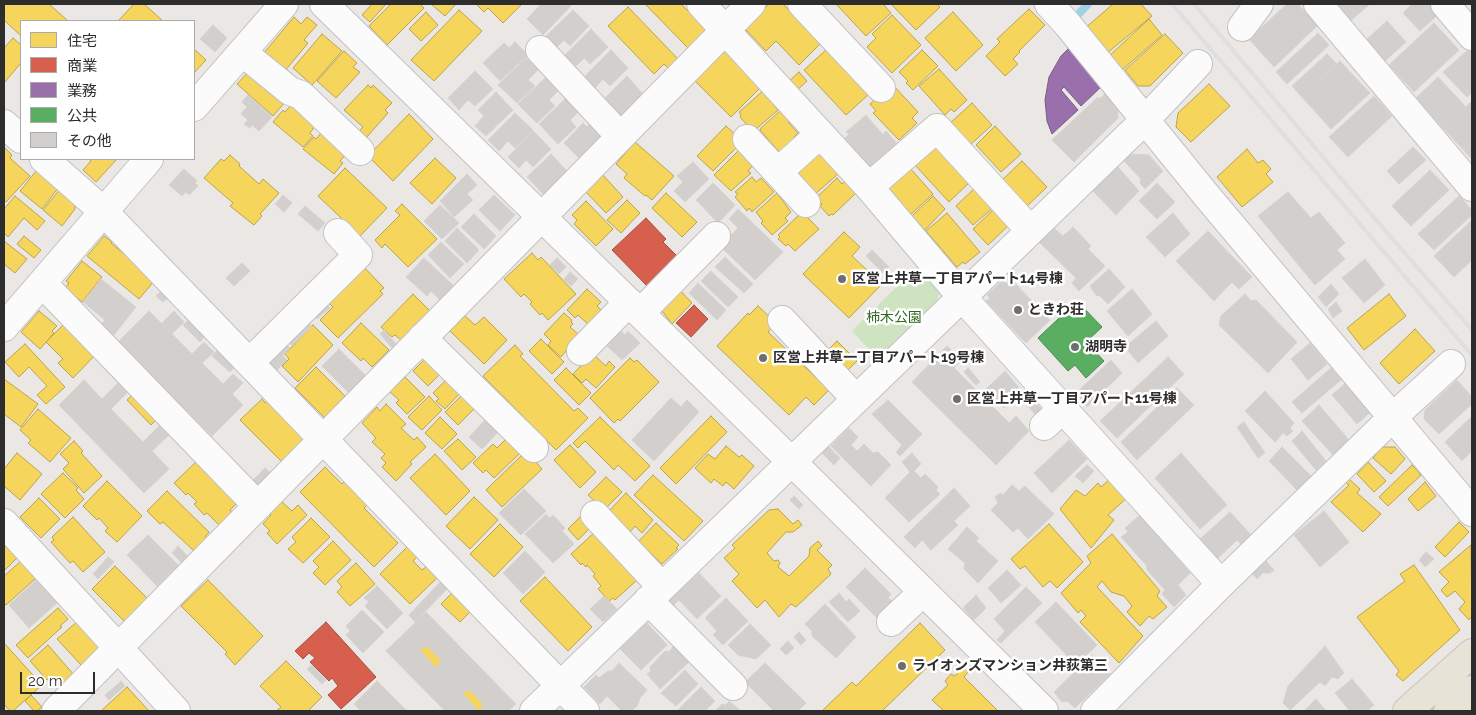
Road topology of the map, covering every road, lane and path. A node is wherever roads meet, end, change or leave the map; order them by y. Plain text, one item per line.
1 (284, 4) edge
2 (324, 4) edge
3 (701, 4) edge
4 (751, 4) edge
5 (802, 4) edge
6 (1049, 4) edge
7 (1259, 4) edge
8 (1318, 4) edge
9 (1445, 4) edge
10 (1242, 27) dead end
11 (725, 30) junction
12 (1472, 36) edge
13 (540, 50) dead end
14 (242, 52) junction
15 (1198, 64) dead end
16 (881, 88) dead end
17 (195, 106) edge
18 (1144, 120) junction
19 (4, 124) edge
20 (820, 134) junction
21 (620, 136) junction
22 (20, 138) edge
23 (747, 139) dead end
24 (360, 151) dead end
25 (45, 160) edge
26 (148, 160) edge
27 (778, 172) junction
28 (869, 187) junction
29 (1472, 187) edge
30 (806, 203) dead end
31 (103, 211) junction
32 (542, 216) junction
33 (1030, 230) junction
34 (338, 233) dead end
35 (716, 236) dead end
36 (42, 282) junction
37 (962, 296) junction
38 (634, 307) junction
39 (782, 320) dead end
40 (4, 327) edge
41 (422, 338) junction
42 (581, 351) dead end
43 (250, 362) junction
44 (1451, 364) dead end
45 (856, 398) junction
46 (1392, 417) junction
47 (323, 438) junction
48 (534, 448) dead end
49 (792, 462) junction
50 (257, 505) junction
51 (1472, 512) edge
52 (594, 515) dead end
53 (4, 523) edge
54 (1221, 584) junction
55 (923, 592) junction
56 (655, 594) junction
57 (891, 622) dead end
58 (119, 648) junction
59 (1472, 653) edge
60 (560, 685) junction
61 (733, 686) dead end
62 (1472, 690) edge
63 (56, 711) edge
64 (176, 711) edge
65 (534, 711) edge
66 (585, 711) edge
67 (1044, 711) edge
68 (1095, 711) edge
69 (1407, 711) edge
70 (1448, 711) edge

1 - 14 street
2 - 32 street
3 - 11 street
4 - 11 street
5 - 16 street
6 - 18 street
7 - 10 street
8 - 29 street
9 - 12 street
11 - 20 street
11 - 21 street
13 - 21 street
14 - 17 street
14 - 24 street
15 - 18 street
18 - 33 street
18 - 46 street
19 - 22 street
20 - 27 street
20 - 28 street
21 - 32 street
23 - 27 street
25 - 31 street
26 - 31 street
27 - 30 street
28 - 33 street
28 - 37 street
31 - 36 street
31 - 43 street
32 - 38 street
32 - 41 street
33 - 37 street
34 - 43 street
35 - 38 street
36 - 40 street
36 - 50 street
37 - 45 street
37 - 54 street
38 - 42 street
38 - 49 street
39 - 45 street
41 - 47 street
41 - 48 street
43 - 47 street
44 - 46 street
45 - 49 street
46 - 51 street
46 - 54 street
47 - 50 street
47 - 60 street
49 - 55 street
49 - 56 street
50 - 58 street
52 - 56 street
53 - 58 street
54 - 68 street
55 - 57 street
55 - 67 street
56 - 60 street
56 - 61 street
58 - 63 street
58 - 64 street
59 - 69 main road
60 - 65 street
60 - 66 street
62 - 70 main road

